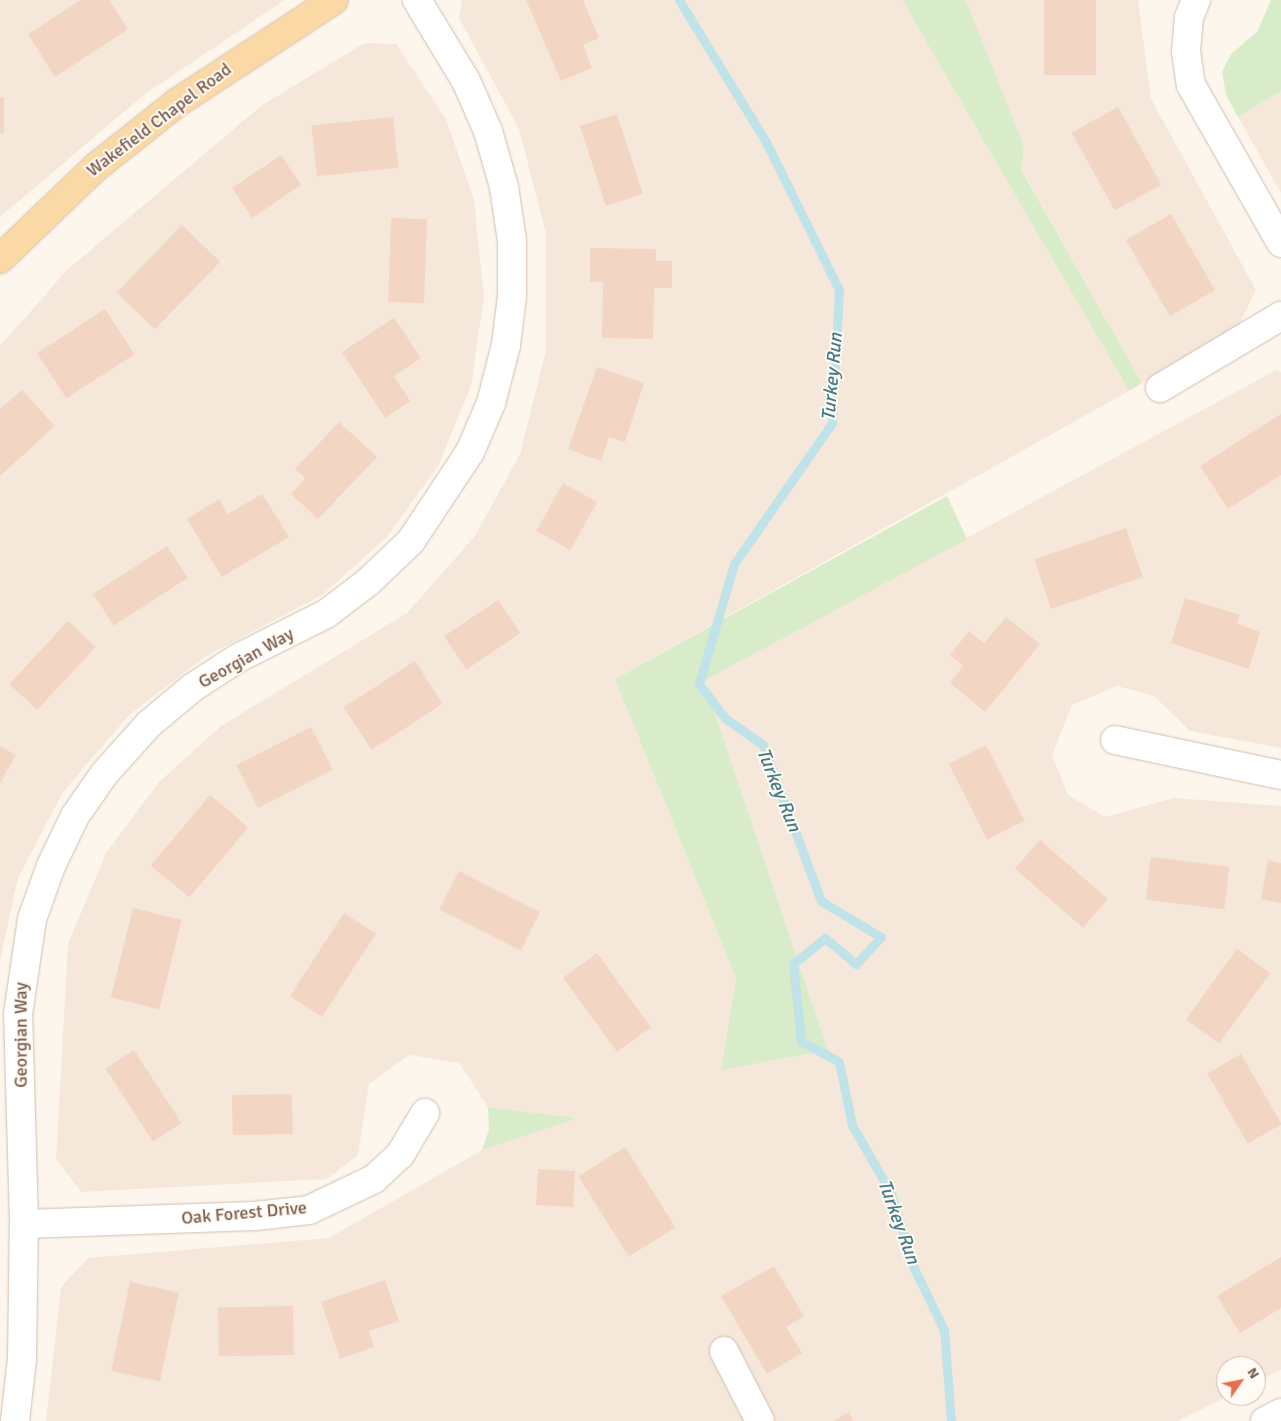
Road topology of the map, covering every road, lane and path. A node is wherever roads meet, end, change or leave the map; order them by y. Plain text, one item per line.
1 (334, 0) edge
2 (417, 0) edge
3 (1196, 0) edge
4 (1281, 243) edge
5 (0, 259) edge
6 (1281, 316) edge
7 (1160, 388) dead end
8 (1115, 740) dead end
9 (1281, 774) edge
10 (424, 1113) dead end
11 (24, 1224) junction
12 (724, 1351) dead end
13 (1281, 1413) edge
14 (15, 1421) edge
15 (760, 1421) edge
16 (1265, 1421) edge

1 - 5 main road, Wakefield Chapel Road
2 - 11 street, Georgian Way
3 - 4 street
6 - 7 street
8 - 9 street
10 - 11 street, Oak Forest Drive
11 - 14 street, Georgian Way
12 - 15 street
13 - 16 street

